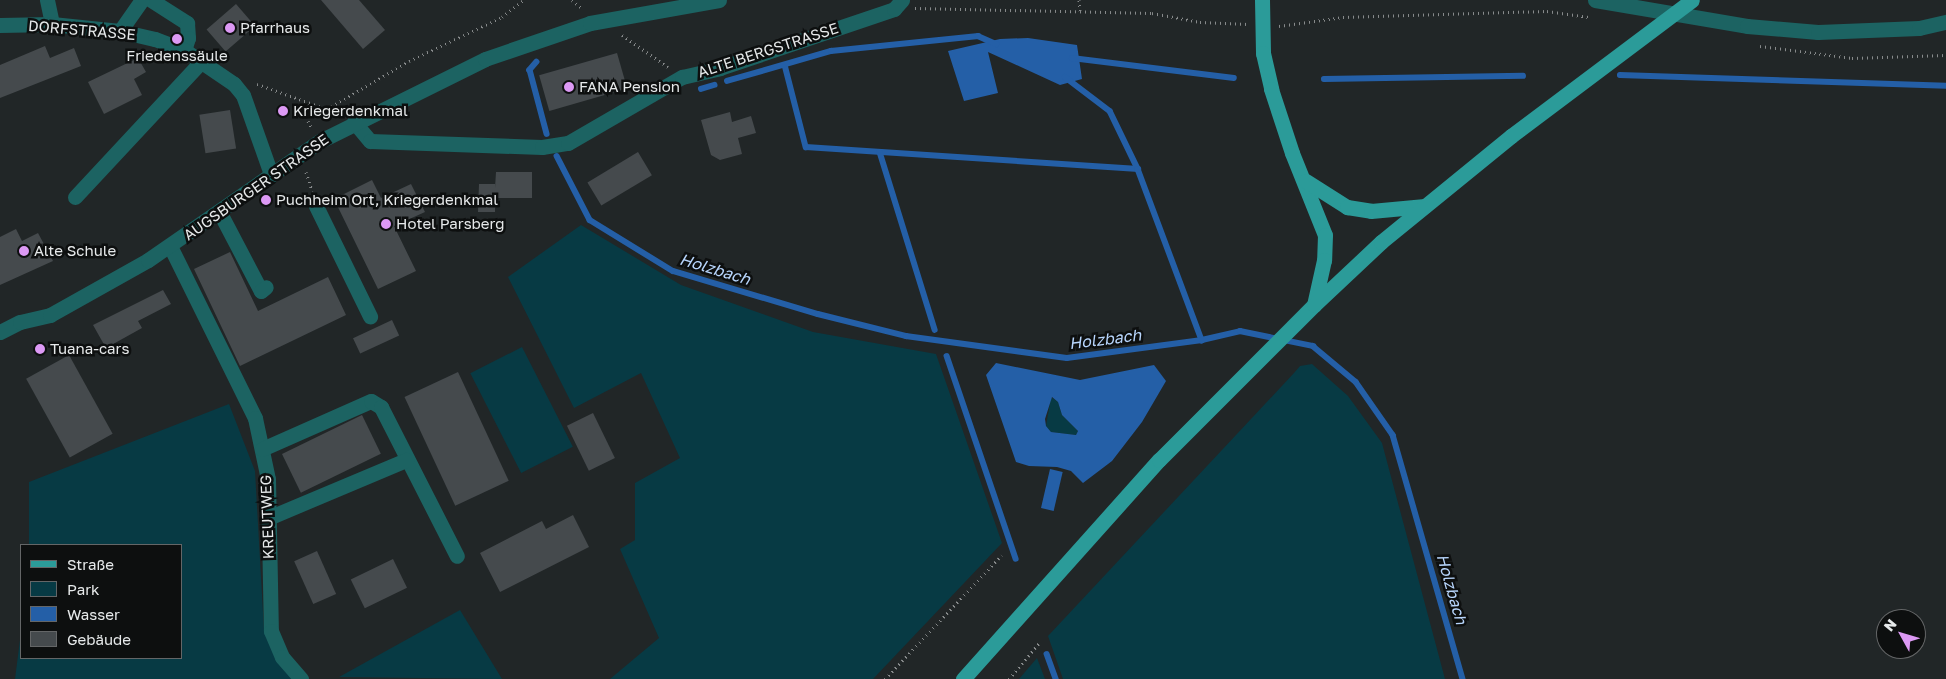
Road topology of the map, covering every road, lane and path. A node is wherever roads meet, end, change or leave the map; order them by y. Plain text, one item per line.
1 (47, 0) edge
2 (142, 0) edge
3 (151, 0) edge
4 (524, 0) edge
5 (572, 0) edge
6 (719, 0) edge
7 (1079, 0) edge
8 (1262, 0) edge
9 (1596, 0) edge
10 (1692, 0) edge
11 (898, 4) edge
12 (583, 8) dead end
13 (1080, 11) junction
14 (1577, 15) dead end
15 (1946, 22) edge
16 (52, 24) junction
17 (1261, 24) junction
18 (0, 25) edge
19 (120, 31) junction
20 (618, 32) dead end
21 (1758, 45) dead end
22 (184, 50) junction
23 (1946, 54) edge
24 (202, 61) junction
25 (682, 77) junction
26 (327, 109) dead end
27 (354, 122) junction
28 (271, 174) junction
29 (306, 175) dead end
30 (1306, 181) junction
31 (311, 186) dead end
32 (75, 197) dead end
33 (316, 206) dead end
34 (1425, 206) junction
35 (220, 213) junction
36 (170, 246) junction
37 (266, 287) dead end
38 (1314, 304) junction
39 (370, 316) dead end
40 (0, 332) edge
41 (262, 449) junction
42 (406, 460) junction
43 (268, 518) junction
44 (1002, 554) dead end
45 (457, 556) dead end
46 (1040, 642) dead end
47 (301, 679) edge
48 (885, 679) edge
49 (964, 679) edge
50 (1009, 679) edge

1 - 16 street
2 - 19 street
3 - 22 street
4 - 26 path
5 - 12 path
6 - 27 street, AUGSBURGER STRASSE
7 - 13 path
8 - 17 main road
9 - 15 street
10 - 34 main road
11 - 13 path
11 - 25 street, ALTE BERGSTRASSE
13 - 17 path
14 - 17 path
16 - 18 street, DORFSTRASSE
16 - 19 street, DORFSTRASSE
17 - 30 main road
19 - 22 street, DORFSTRASSE
20 - 25 path
21 - 23 path
22 - 24 street, DORFSTRASSE
24 - 28 street, DORFSTRASSE
24 - 32 street
25 - 27 street, ALTE BERGSTRASSE
27 - 28 street, AUGSBURGER STRASSE
28 - 35 street, AUGSBURGER STRASSE
29 - 31 path
30 - 34 main road
30 - 38 main road
33 - 39 street
34 - 38 main road
35 - 36 street, AUGSBURGER STRASSE
35 - 37 street
36 - 40 street, AUGSBURGER STRASSE
36 - 41 street, KREUTWEG
38 - 49 main road
41 - 42 street
41 - 43 street, KREUTWEG
42 - 43 street
42 - 45 street
43 - 47 street, KREUTWEG
44 - 48 path
46 - 50 path

